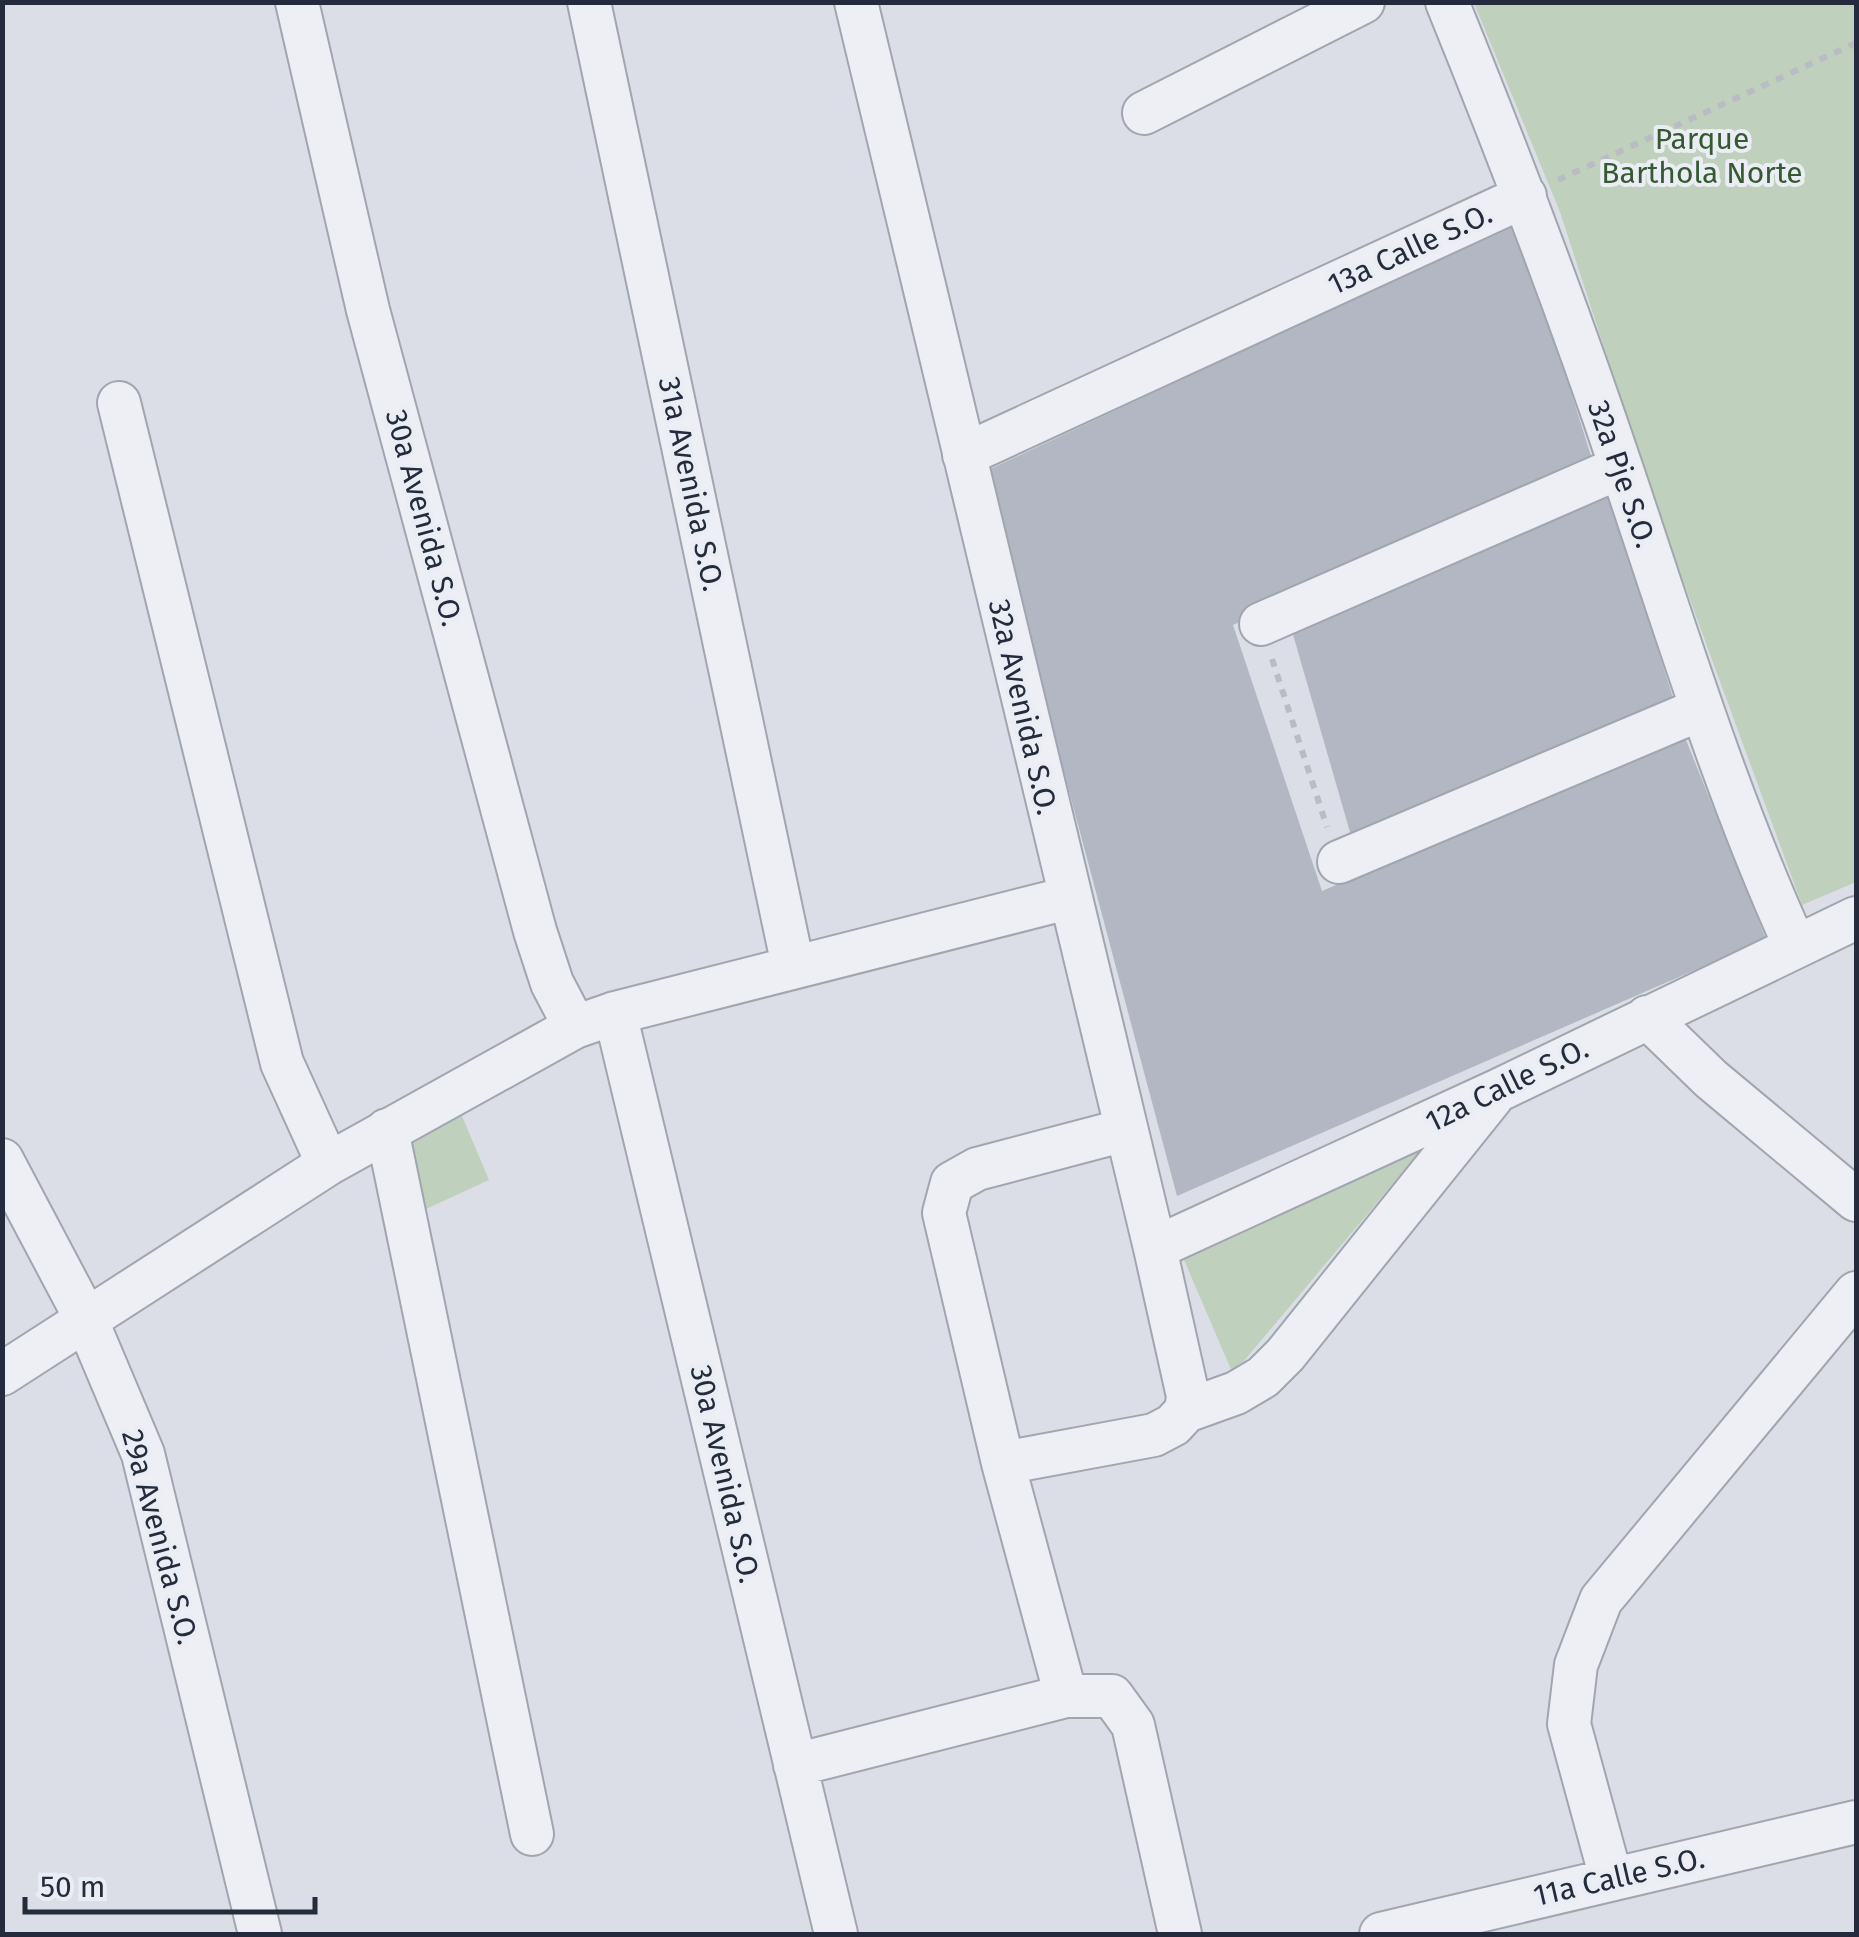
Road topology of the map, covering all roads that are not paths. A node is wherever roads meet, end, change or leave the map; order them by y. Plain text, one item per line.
1 (297, 2) edge
2 (589, 2) edge
3 (856, 2) edge
4 (1363, 2) edge
5 (1447, 2) edge
6 (1144, 114) dead end
7 (1525, 196) junction
8 (119, 404) dead end
9 (964, 455) junction
10 (1621, 467) junction
11 (1261, 624) road end
12 (1701, 709) junction
13 (1339, 862) road end
14 (1068, 898) junction
15 (1856, 918) edge
16 (1795, 946) junction
17 (793, 966) junction
18 (615, 1012) junction
19 (1646, 1017) junction
20 (574, 1027) junction
21 (1496, 1092) junction
22 (388, 1130) junction
23 (1126, 1130) junction
24 (2, 1160) edge
25 (328, 1164) junction
26 (1856, 1200) edge
27 (1154, 1248) junction
28 (1856, 1292) edge
29 (86, 1319) junction
30 (2, 1374) edge
31 (1186, 1411) junction
32 (1003, 1463) junction
33 (1066, 1696) junction
34 (794, 1764) junction
35 (1856, 1822) edge
36 (532, 1834) dead end
37 (1611, 1878) junction
38 (260, 1934) edge
39 (836, 1934) edge
40 (1180, 1934) edge
41 (1381, 1934) edge

1 - 20 street, 30a Avenida S.O.
2 - 17 street, 31a Avenida S.O.
3 - 9 street, 32a Avenida S.O.
4 - 6 street
5 - 7 street, 32a Pje S.O.
7 - 9 street, 13a Calle S.O.
7 - 10 street, 32a Pje S.O.
8 - 25 street
9 - 14 street, 32a Avenida S.O.
10 - 11 street
10 - 12 street, 32a Pje S.O.
12 - 13 street
12 - 16 street, 32a Pje S.O.
14 - 17 street
14 - 23 street, 32a Avenida S.O.
15 - 16 street, 12a Calle S.O.
16 - 19 street, 12a Calle S.O.
17 - 18 street
18 - 20 street
18 - 34 street, 30a Avenida S.O.
19 - 21 street, 12a Calle S.O.
19 - 26 street
20 - 22 street
21 - 27 street, 12a Calle S.O.
21 - 31 street
22 - 25 street
22 - 36 street
23 - 27 street, 32a Avenida S.O.
23 - 32 street
24 - 29 street, 29a Avenida S.O.
25 - 29 street
27 - 31 street, 32a Avenida S.O.
28 - 37 street
29 - 30 street
29 - 38 street, 29a Avenida S.O.
31 - 32 street
32 - 33 street
33 - 34 street
33 - 40 street
34 - 39 street, 30a Avenida S.O.
35 - 37 street, 11a Calle S.O.
37 - 41 street, 11a Calle S.O.

